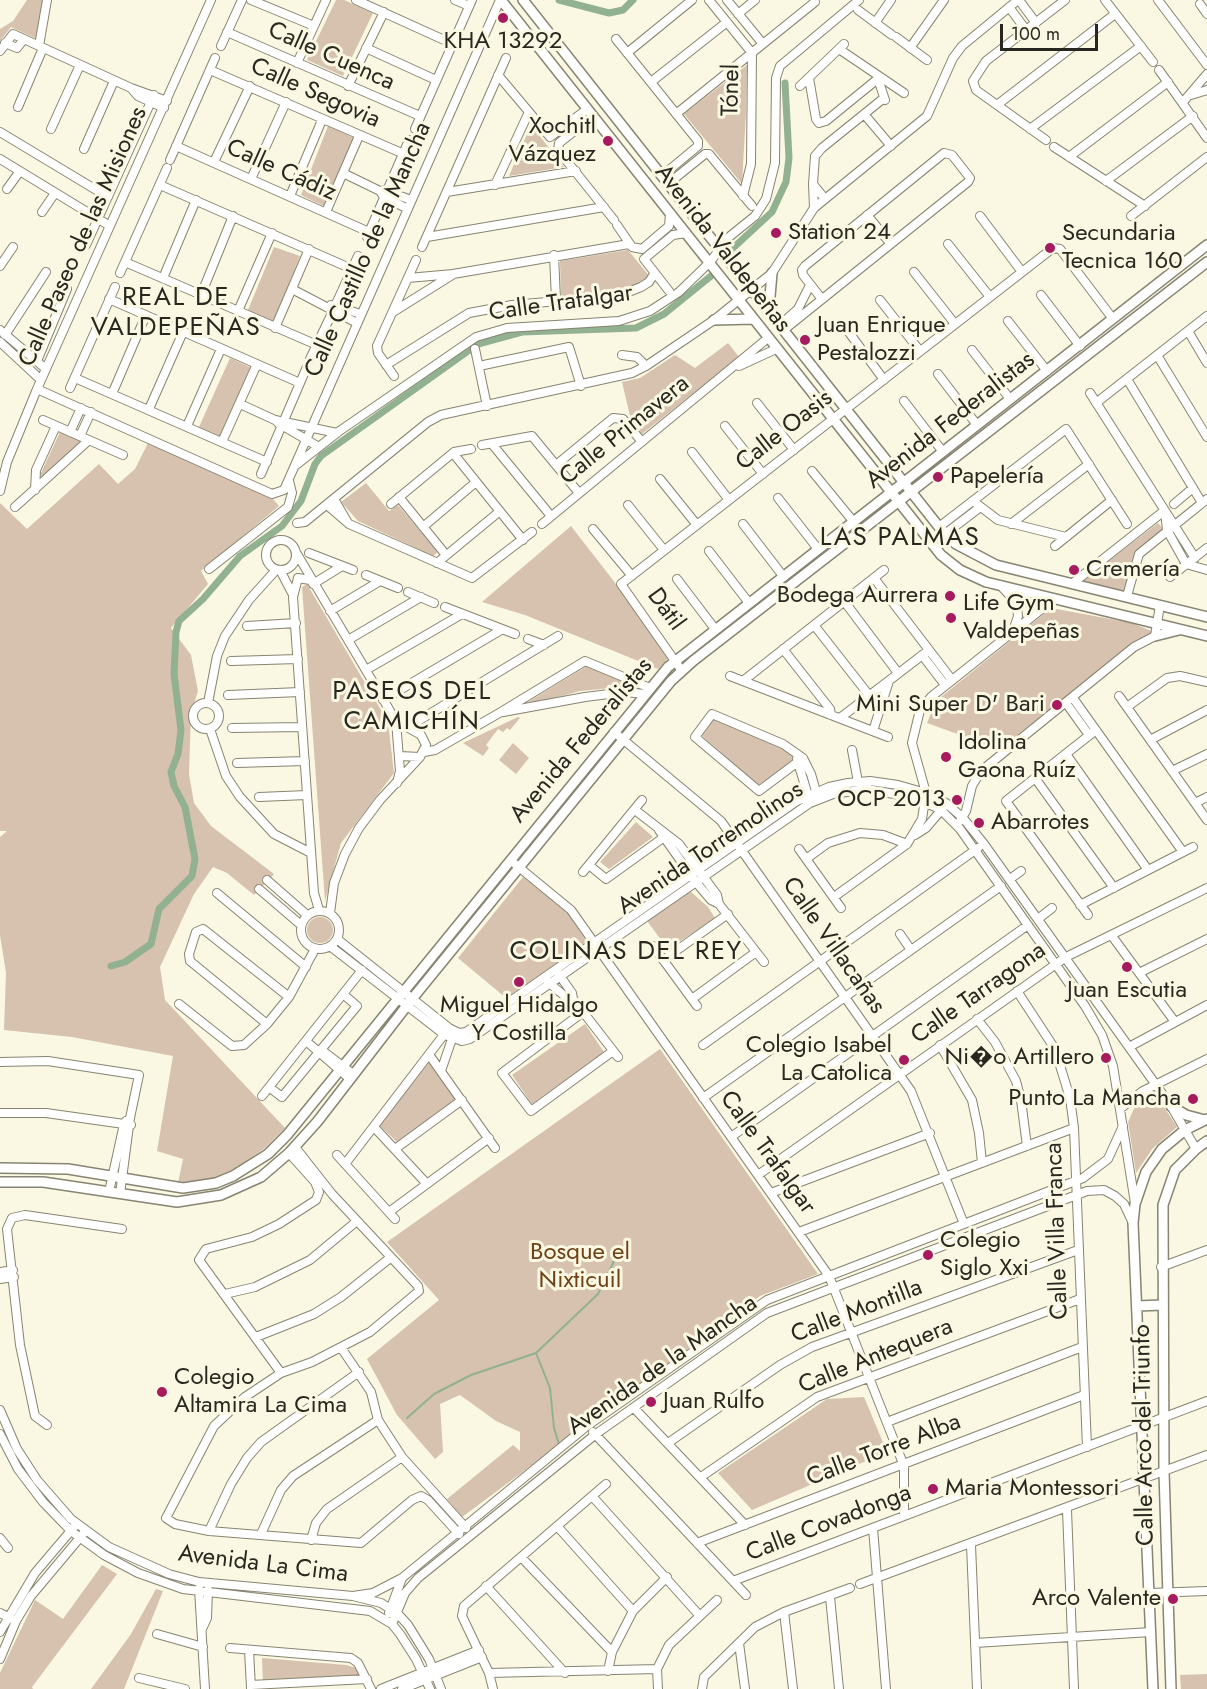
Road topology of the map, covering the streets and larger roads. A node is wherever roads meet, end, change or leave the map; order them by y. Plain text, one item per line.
1 (47, 0) edge
2 (211, 0) edge
3 (242, 0) edge
4 (251, 0) edge
5 (326, 0) edge
6 (455, 0) edge
7 (523, 0) edge
8 (692, 0) edge
9 (709, 0) edge
10 (726, 0) edge
11 (755, 0) edge
12 (859, 0) edge
13 (891, 0) edge
14 (944, 0) edge
15 (1018, 0) edge
16 (1065, 0) edge
17 (1105, 0) edge
18 (1158, 0) edge
19 (360, 1) edge
20 (504, 2) edge
21 (815, 2) dead end
22 (471, 3) edge
23 (1200, 4) dead end
24 (1009, 7) junction
25 (858, 10) dead end
26 (384, 12) junction
27 (738, 14) junction
28 (1115, 14) junction
29 (1207, 14) edge
30 (727, 22) junction
31 (875, 23) junction
32 (1036, 23) junction
33 (314, 26) junction
34 (1026, 30) junction
35 (227, 32) junction
36 (24, 39) junction
37 (616, 39) dead end
38 (5, 43) junction
39 (453, 44) junction
40 (762, 44) junction
41 (221, 46) dead end
42 (1141, 46) junction
43 (41, 47) junction
44 (366, 48) junction
45 (910, 48) junction
46 (0, 51) edge
47 (627, 53) junction
48 (752, 53) junction
49 (215, 58) dead end
50 (506, 58) dead end
51 (927, 60) dead end
52 (1154, 62) dead end
53 (297, 63) junction
54 (1207, 64) edge
55 (80, 65) junction
56 (210, 70) junction
57 (1159, 70) dead end
58 (581, 72) junction
59 (1207, 74) edge
60 (498, 75) junction
61 (809, 78) junction
62 (879, 78) junction
63 (436, 80) junction
64 (114, 81) junction
65 (651, 81) junction
66 (1168, 82) junction
67 (565, 83) junction
68 (250, 86) junction
69 (348, 86) junction
70 (800, 86) dead end
71 (1207, 90) edge
72 (904, 93) dead end
73 (1191, 95) junction
74 (152, 99) junction
75 (286, 102) junction
76 (1182, 102) junction
77 (165, 104) junction
78 (997, 105) junction
79 (18, 107) dead end
80 (589, 113) junction
81 (528, 114) junction
82 (676, 114) junction
83 (420, 116) junction
84 (866, 116) junction
85 (1193, 116) junction
86 (322, 120) junction
87 (573, 120) junction
88 (580, 128) junction
89 (51, 129) dead end
90 (415, 129) dead end
91 (1030, 129) junction
92 (0, 132) edge
93 (359, 136) junction
94 (1207, 138) edge
95 (410, 140) dead end
96 (1046, 140) dead end
97 (177, 146) junction
98 (891, 146) junction
99 (1054, 147) dead end
100 (641, 148) junction
101 (84, 149) dead end
102 (404, 154) junction
103 (1069, 157) junction
104 (1207, 157) edge
105 (0, 159) edge
106 (626, 160) junction
107 (214, 162) junction
108 (677, 164) junction
109 (20, 171) junction
110 (576, 171) junction
111 (683, 171) junction
112 (342, 173) junction
113 (251, 179) junction
114 (666, 179) junction
115 (1106, 181) junction
116 (813, 184) junction
117 (160, 185) junction
118 (495, 185) junction
119 (8, 189) dead end
120 (384, 192) junction
121 (447, 192) junction
122 (55, 193) junction
123 (290, 196) junction
124 (743, 196) junction
125 (108, 197) junction
126 (825, 199) junction
127 (196, 200) junction
128 (411, 200) junction
129 (752, 206) dead end
130 (1144, 206) junction
131 (604, 207) junction
132 (408, 208) junction
133 (814, 208) junction
134 (42, 212) dead end
135 (326, 212) junction
136 (670, 214) junction
137 (867, 215) junction
138 (233, 216) junction
139 (980, 216) dead end
140 (1131, 216) dead end
141 (99, 219) junction
142 (110, 226) junction
143 (707, 230) junction
144 (272, 233) junction
145 (686, 233) junction
146 (427, 237) junction
147 (663, 237) junction
148 (693, 242) junction
149 (890, 243) junction
150 (629, 244) junction
151 (948, 244) dead end
152 (86, 245) dead end
153 (1207, 245) edge
154 (13, 247) dead end
155 (422, 247) dead end
156 (721, 248) junction
157 (309, 249) junction
158 (644, 253) junction
159 (554, 255) junction
160 (358, 256) dead end
161 (416, 260) dead end
162 (125, 262) junction
163 (710, 262) junction
164 (1207, 262) edge
165 (0, 266) edge
166 (352, 269) junction
167 (46, 272) dead end
168 (914, 272) dead end
169 (1022, 272) junction
170 (120, 273) dead end
171 (771, 273) junction
172 (453, 274) junction
173 (654, 274) junction
174 (163, 278) junction
175 (408, 278) junction
176 (1160, 283) junction
177 (810, 285) junction
178 (115, 287) dead end
179 (292, 289) junction
180 (754, 289) junction
181 (669, 291) dead end
182 (1168, 293) junction
183 (201, 295) junction
184 (1041, 295) dead end
185 (990, 297) junction
186 (821, 298) junction
187 (78, 299) junction
188 (109, 299) junction
189 (556, 300) junction
190 (739, 300) junction
191 (880, 300) dead end
192 (334, 308) junction
193 (769, 308) junction
194 (238, 311) junction
195 (801, 312) junction
196 (392, 313) junction
197 (361, 314) junction
198 (146, 315) junction
199 (1207, 316) edge
200 (753, 319) junction
201 (714, 320) junction
202 (1113, 320) junction
203 (1008, 321) dead end
204 (357, 323) junction
205 (955, 324) junction
206 (783, 326) junction
207 (845, 327) dead end
208 (275, 328) junction
209 (1188, 331) junction
210 (3, 332) edge
211 (183, 332) junction
212 (768, 338) junction
213 (0, 342) edge
214 (316, 345) junction
215 (1080, 346) junction
216 (221, 349) junction
217 (776, 349) junction
218 (475, 350) dead end
219 (972, 350) dead end
220 (920, 351) junction
221 (622, 355) dead end
222 (1157, 355) junction
223 (310, 359) dead end
224 (37, 361) junction
225 (1207, 363) edge
226 (257, 364) junction
227 (386, 365) junction
228 (479, 366) junction
229 (646, 366) junction
230 (46, 369) junction
231 (306, 369) dead end
232 (732, 369) junction
233 (1047, 371) junction
234 (938, 374) dead end
235 (394, 376) dead end
236 (75, 378) junction
237 (1127, 379) junction
238 (41, 380) junction
239 (884, 380) junction
240 (300, 383) junction
241 (582, 386) junction
242 (70, 388) dead end
243 (37, 389) junction
244 (1090, 393) dead end
245 (112, 394) junction
246 (1010, 399) junction
247 (904, 401) dead end
248 (757, 403) dead end
249 (1096, 403) junction
250 (240, 404) junction
251 (487, 406) junction
252 (81, 408) junction
253 (149, 409) junction
254 (846, 409) junction
255 (91, 412) junction
256 (43, 420) dead end
257 (832, 420) junction
258 (282, 423) junction
259 (977, 425) junction
260 (56, 426) junction
261 (187, 426) junction
262 (725, 426) dead end
263 (312, 428) junction
264 (70, 432) junction
265 (338, 432) junction
266 (80, 436) junction
267 (1207, 437) edge
268 (89, 440) junction
269 (306, 441) junction
270 (222, 442) junction
271 (642, 442) junction
272 (492, 444) junction
273 (482, 445) dead end
274 (319, 447) junction
275 (471, 449) dead end
276 (794, 450) junction
277 (692, 452) dead end
278 (943, 452) junction
279 (453, 453) junction
280 (123, 455) dead end
281 (267, 462) junction
282 (1089, 464) junction
283 (556, 465) junction
284 (295, 466) junction
285 (812, 471) dead end
286 (261, 474) dead end
287 (763, 474) junction
288 (660, 479) dead end
289 (289, 482) junction
290 (476, 482) junction
291 (904, 482) junction
292 (1193, 488) junction
293 (35, 490) junction
294 (0, 491) edge
295 (912, 492) junction
296 (579, 493) junction
297 (889, 493) junction
298 (399, 497) junction
299 (778, 498) dead end
300 (334, 499) junction
301 (729, 500) junction
302 (1112, 500) junction
303 (973, 501) junction
304 (1205, 501) edge
305 (897, 503) junction
306 (391, 504) dead end
307 (628, 504) dead end
308 (1173, 504) dead end
309 (327, 506) junction
310 (15, 507) dead end
311 (979, 508) junction
312 (500, 511) junction
313 (1164, 511) junction
314 (551, 516) junction
315 (853, 521) junction
316 (297, 523) dead end
317 (349, 524) junction
318 (542, 524) dead end
319 (743, 524) dead end
320 (1011, 524) junction
321 (1127, 524) dead end
322 (697, 525) junction
323 (423, 527) junction
324 (1170, 528) junction
325 (593, 529) dead end
326 (942, 530) junction
327 (532, 532) dead end
328 (1066, 537) junction
329 (523, 540) junction
330 (1055, 546) dead end
331 (1207, 548) edge
332 (818, 549) junction
333 (664, 550) junction
334 (709, 551) dead end
335 (309, 553) dead end
336 (297, 554) junction
337 (446, 555) junction
338 (1195, 558) junction
339 (982, 560) junction
340 (437, 563) junction
341 (1186, 564) junction
342 (342, 567) junction
343 (209, 569) dead end
344 (278, 570) junction
345 (352, 570) dead end
346 (884, 570) dead end
347 (1207, 570) edge
348 (366, 575) dead end
349 (632, 576) junction
350 (783, 576) junction
351 (973, 577) junction
352 (1170, 577) dead end
353 (874, 578) junction
354 (677, 579) dead end
355 (380, 581) junction
356 (312, 582) junction
357 (1073, 583) junction
358 (621, 584) joint
359 (1000, 586) junction
360 (398, 588) dead end
361 (408, 592) dead end
362 (1127, 596) junction
363 (294, 597) junction
364 (421, 597) junction
365 (1054, 599) junction
366 (844, 601) junction
367 (434, 603) dead end
368 (749, 603) junction
369 (1160, 605) junction
370 (445, 607) dead end
371 (330, 611) junction
372 (462, 614) junction
373 (1207, 617) edge
374 (1155, 622) junction
375 (296, 623) junction
376 (814, 625) junction
377 (247, 627) dead end
378 (716, 629) junction
379 (501, 630) junction
380 (1184, 630) junction
381 (1012, 633) junction
382 (515, 634) dead end
383 (558, 636) dead end
384 (1155, 636) junction
385 (1207, 636) edge
386 (528, 639) dead end
387 (348, 640) junction
388 (544, 645) junction
389 (783, 649) junction
390 (925, 652) junction
391 (298, 659) junction
392 (676, 660) junction
393 (231, 661) dead end
394 (366, 670) junction
395 (682, 671) junction
396 (898, 673) junction
397 (730, 676) dead end
398 (890, 680) junction
399 (743, 681) junction
400 (1207, 682) edge
401 (949, 683) junction
402 (648, 691) junction
403 (300, 692) junction
404 (228, 695) dead end
405 (868, 696) junction
406 (1119, 696) dead end
407 (383, 700) junction
408 (1069, 700) junction
409 (208, 702) junction
410 (1126, 707) junction
411 (879, 708) junction
412 (1207, 710) edge
413 (501, 712) junction
414 (831, 715) junction
415 (840, 718) junction
416 (396, 721) junction
417 (302, 727) junction
418 (408, 727) junction
419 (232, 728) dead end
420 (210, 729) junction
421 (873, 731) junction
422 (614, 732) junction
423 (1092, 733) junction
424 (888, 737) dead end
425 (623, 739) junction
426 (1150, 740) junction
427 (852, 750) dead end
428 (422, 754) junction
429 (1066, 754) junction
430 (1207, 754) edge
431 (400, 756) junction
432 (305, 760) junction
433 (800, 760) junction
434 (237, 763) dead end
435 (1172, 771) junction
436 (1035, 778) junction
437 (858, 782) junction
438 (397, 783) junction
439 (307, 795) junction
440 (259, 797) dead end
441 (926, 797) junction
442 (1207, 797) edge
443 (813, 798) junction
444 (642, 800) dead end
445 (1195, 803) junction
446 (944, 807) junction
447 (635, 810) junction
448 (963, 818) junction
449 (1207, 820) edge
450 (957, 825) junction
451 (664, 834) junction
452 (914, 836) junction
453 (907, 844) junction
454 (984, 844) junction
455 (738, 845) junction
456 (1193, 847) dead end
457 (799, 849) dead end
458 (976, 850) junction
459 (1183, 852) junction
460 (311, 853) junction
461 (806, 859) junction
462 (510, 860) junction
463 (589, 865) junction
464 (519, 867) junction
465 (1148, 870) junction
466 (1021, 871) dead end
467 (583, 872) dead end
468 (697, 875) junction
469 (1010, 879) junction
470 (267, 880) dead end
471 (1001, 886) junction
472 (1114, 888) junction
473 (1207, 888) edge
474 (259, 889) dead end
475 (217, 893) dead end
476 (834, 897) junction
477 (1080, 905) junction
478 (841, 908) dead end
479 (1052, 908) dead end
480 (319, 910) junction
481 (330, 913) junction
482 (728, 914) junction
483 (307, 915) junction
484 (1088, 915) dead end
485 (1038, 919) junction
486 (301, 925) junction
487 (1028, 926) junction
488 (900, 934) dead end
489 (1112, 936) junction
490 (337, 939) junction
491 (1207, 939) edge
492 (330, 946) junction
493 (596, 946) junction
494 (653, 946) dead end
495 (315, 949) junction
496 (911, 950) junction
497 (756, 952) junction
498 (1066, 957) junction
499 (663, 960) junction
500 (820, 961) junction
501 (764, 962) dead end
502 (1056, 964) junction
503 (306, 967) junction
504 (362, 970) junction
505 (558, 973) junction
506 (1139, 973) junction
507 (546, 981) junction
508 (1017, 991) junction
509 (343, 994) junction
510 (401, 995) junction
511 (846, 996) junction
512 (289, 997) junction
513 (573, 999) junction
514 (410, 1002) junction
515 (179, 1004) dead end
516 (1207, 1005) edge
517 (584, 1012) junction
518 (977, 1019) junction
519 (1175, 1022) junction
520 (267, 1024) junction
521 (450, 1034) junction
522 (873, 1034) junction
523 (306, 1041) junction
524 (704, 1045) dead end
525 (940, 1045) junction
526 (1129, 1047) junction
527 (318, 1051) junction
528 (430, 1056) junction
529 (1207, 1059) edge
530 (0, 1062) edge
531 (340, 1068) junction
532 (441, 1071) junction
533 (900, 1073) junction
534 (352, 1077) junction
535 (1157, 1086) junction
536 (269, 1087) junction
537 (262, 1096) dead end
538 (703, 1098) junction
539 (462, 1100) junction
540 (1171, 1106) junction
541 (1121, 1108) junction
542 (0, 1113) edge
543 (1206, 1119) edge
544 (128, 1122) junction
545 (1124, 1124) junction
546 (374, 1126) junction
547 (1074, 1128) junction
548 (1185, 1130) junction
549 (930, 1134) junction
550 (731, 1137) junction
551 (489, 1138) junction
552 (1207, 1141) edge
553 (1027, 1146) junction
554 (495, 1148) dead end
555 (395, 1149) junction
556 (1196, 1149) junction
557 (292, 1150) junction
558 (337, 1155) dead end
559 (115, 1162) junction
560 (982, 1163) junction
561 (304, 1164) junction
562 (345, 1164) junction
563 (125, 1165) junction
564 (0, 1168) edge
565 (758, 1174) junction
566 (946, 1176) junction
567 (112, 1177) junction
568 (123, 1179) junction
569 (1076, 1180) junction
570 (0, 1182) edge
571 (13, 1182) junction
572 (427, 1184) junction
573 (0, 1188) edge
574 (109, 1192) junction
575 (771, 1193) junction
576 (120, 1194) junction
577 (1076, 1195) junction
578 (1135, 1203) junction
579 (389, 1212) junction
580 (395, 1219) dead end
581 (357, 1221) junction
582 (1133, 1223) junction
583 (964, 1224) junction
584 (122, 1229) dead end
585 (799, 1232) junction
586 (1078, 1250) junction
587 (1207, 1250) edge
588 (390, 1258) junction
589 (1161, 1268) junction
590 (13, 1274) junction
591 (1, 1276) edge
592 (829, 1276) junction
593 (834, 1287) junction
594 (225, 1294) junction
595 (1080, 1299) junction
596 (1162, 1305) junction
597 (1137, 1306) junction
598 (852, 1332) junction
599 (256, 1337) junction
600 (1082, 1347) junction
601 (342, 1349) junction
602 (359, 1372) junction
603 (281, 1373) junction
604 (870, 1377) junction
605 (1084, 1395) junction
606 (1207, 1401) edge
607 (634, 1408) junction
608 (0, 1410) edge
609 (1163, 1418) junction
610 (378, 1420) junction
611 (887, 1422) junction
612 (47, 1425) dead end
613 (587, 1426) junction
614 (1143, 1426) junction
615 (0, 1434) edge
616 (596, 1434) junction
617 (668, 1443) junction
618 (1087, 1447) junction
619 (1207, 1455) edge
620 (402, 1457) junction
621 (904, 1466) junction
622 (1164, 1472) junction
623 (700, 1477) junction
624 (1146, 1479) junction
625 (423, 1480) junction
626 (606, 1484) dead end
627 (421, 1496) junction
628 (592, 1496) junction
629 (1067, 1510) junction
630 (451, 1511) junction
631 (904, 1516) junction
632 (443, 1517) junction
633 (77, 1524) junction
634 (745, 1525) junction
635 (464, 1526) junction
636 (557, 1526) junction
637 (873, 1528) junction
638 (71, 1531) junction
639 (86, 1531) junction
640 (209, 1531) junction
641 (457, 1532) junction
642 (261, 1534) junction
643 (471, 1534) junction
644 (0, 1538) edge
645 (79, 1538) junction
646 (311, 1540) junction
647 (464, 1540) junction
648 (697, 1543) junction
649 (971, 1545) junction
650 (8, 1548) dead end
651 (521, 1557) junction
652 (667, 1577) junction
653 (402, 1578) junction
654 (877, 1580) junction
655 (733, 1581) junction
656 (204, 1582) junction
657 (861, 1584) dead end
658 (486, 1586) junction
659 (850, 1588) dead end
660 (1207, 1591) edge
661 (199, 1592) junction
662 (1168, 1592) junction
663 (208, 1593) junction
664 (1150, 1593) junction
665 (746, 1595) dead end
666 (353, 1596) junction
667 (830, 1597) junction
668 (717, 1600) dead end
669 (394, 1611) junction
670 (633, 1611) junction
671 (784, 1612) junction
672 (700, 1616) junction
673 (3, 1619) edge
674 (389, 1622) junction
675 (14, 1625) junction
676 (202, 1629) junction
677 (0, 1632) edge
678 (1151, 1632) junction
679 (157, 1634) dead end
680 (1072, 1637) junction
681 (739, 1643) junction
682 (975, 1643) junction
683 (203, 1647) junction
684 (230, 1648) dead end
685 (249, 1650) junction
686 (612, 1652) junction
687 (480, 1653) junction
688 (0, 1659) edge
689 (657, 1669) junction
690 (609, 1671) junction
691 (434, 1672) junction
692 (489, 1673) junction
693 (565, 1673) junction
694 (425, 1676) junction
695 (139, 1678) dead end
696 (367, 1679) junction
697 (406, 1685) edge
698 (251, 1687) edge
699 (185, 1689) edge
700 (205, 1689) edge
701 (371, 1689) edge
702 (381, 1689) edge
703 (430, 1689) edge
704 (441, 1689) edge
705 (493, 1689) edge
706 (658, 1689) edge
707 (702, 1689) edge
708 (746, 1689) edge
709 (793, 1689) edge
710 (839, 1689) edge
711 (886, 1689) edge
712 (976, 1689) edge
713 (1074, 1689) edge
714 (1153, 1689) edge
715 (1171, 1689) edge

1 - 43 street
2 - 77 street, Calle Paseo de las Misiones
3 - 35 street
4 - 33 street
5 - 33 street
6 - 22 street
7 - 58 street, Avenida Valdepeñas
8 - 47 street
9 - 30 street, Tónel
10 - 27 street, Tónel
11 - 27 street
12 - 156 street, Calle Trafalgar
13 - 31 street
14 - 45 street
15 - 24 street
15 - 32 street
16 - 32 street
17 - 28 street
18 - 54 street
19 - 26 street
20 - 67 street, Avenida Valdepeñas
20 - 128 street, Calle Castillo de la Mancha
21 - 40 street
22 - 39 street
23 - 29 street
24 - 34 street
24 - 98 street
25 - 31 street
26 - 39 street
26 - 44 street
27 - 40 street, Tónel
28 - 42 street
28 - 78 street
30 - 48 street, Tónel
30 - 65 street
31 - 45 street
32 - 34 street
33 - 53 street
34 - 78 street
35 - 41 street
35 - 53 street, Calle Cuenca
36 - 38 street
36 - 38 street
36 - 43 street
37 - 47 street
38 - 46 street
39 - 63 street
40 - 48 street
42 - 52 street
42 - 91 street
43 - 55 street
43 - 79 street
44 - 63 street
44 - 69 street
45 - 51 street
47 - 65 street
48 - 82 street
48 - 124 street, Tónel
49 - 56 street
50 - 60 street
53 - 69 street, Calle Cuenca
55 - 64 street
55 - 89 street
56 - 68 street, Calle Segovia
56 - 97 street
57 - 66 street
58 - 67 street
58 - 100 street, Avenida Valdepeñas
59 - 73 street
60 - 81 street
60 - 121 street
61 - 62 street
61 - 62 street
61 - 70 street
62 - 72 street
62 - 84 street
63 - 83 street
64 - 74 street
64 - 101 street
65 - 82 street
66 - 76 street
66 - 103 street
67 - 80 street, Avenida Valdepeñas
68 - 75 street, Calle Segovia
68 - 107 street
69 - 83 street, Calle Cuenca
71 - 73 street
73 - 76 street
74 - 77 street
74 - 125 street
75 - 86 street, Calle Segovia
75 - 113 street
76 - 85 street
77 - 142 street, Calle Paseo de las Misiones
78 - 91 street
80 - 87 street
80 - 88 street
80 - 106 street, Avenida Valdepeñas
81 - 87 street
81 - 118 street
82 - 108 street
83 - 90 street
84 - 98 street
84 - 116 street
85 - 94 street
85 - 115 street
86 - 93 street, Calle Segovia
86 - 123 street
87 - 88 street
88 - 110 street
91 - 96 street
92 - 125 street
93 - 102 street, Calle Segovia
93 - 112 street
95 - 102 street
97 - 107 street, Calle Cádiz
97 - 117 street
98 - 126 street
99 - 103 street
100 - 106 street
100 - 114 street, Avenida Valdepeñas
102 - 120 street
103 - 115 street
104 - 130 street
105 - 109 street
106 - 136 street, Avenida Valdepeñas
107 - 113 street, Calle Cádiz
108 - 111 street
108 - 114 street
109 - 119 street
109 - 122 street
110 - 118 street
110 - 131 street
111 - 114 street
111 - 124 street
112 - 120 street
112 - 135 street
113 - 123 street, Calle Cádiz
114 - 143 street, Avenida Valdepeñas
115 - 130 street
116 - 126 street
116 - 133 street
117 - 127 street
117 - 162 street
118 - 121 street
120 - 128 street
120 - 132 street
120 - 135 street, Calle Cádiz
121 - 146 street
122 - 134 street
122 - 141 street
123 - 135 street, Calle Cádiz
124 - 129 street
125 - 141 street
126 - 133 street
127 - 138 street
127 - 174 street
128 - 132 street, Calle Castillo de la Mancha
130 - 140 street
131 - 146 street
131 - 150 street
132 - 197 street, Calle Castillo de la Mancha
133 - 171 street
136 - 145 street, Avenida Valdepeñas
136 - 147 street
137 - 149 street
137 - 149 street
137 - 177 street
138 - 144 street
138 - 183 street
139 - 169 street
141 - 142 street
141 - 152 street
142 - 187 street, Calle Paseo de las Misiones
143 - 148 street
143 - 156 street, Avenida Valdepeñas
144 - 157 street
144 - 194 street
145 - 147 street
145 - 148 street, Avenida Valdepeñas
146 - 155 street
147 - 158 street
148 - 163 street, Avenida Valdepeñas
149 - 186 street
150 - 158 street
150 - 159 street
151 - 185 street
153 - 176 street, Avenida Federalistas
154 - 165 street
156 - 163 street, Calle Trafalgar
156 - 180 street, Avenida Valdepeñas
157 - 166 street
157 - 179 street
158 - 173 street
159 - 172 street
159 - 189 street
160 - 166 street
161 - 175 street
162 - 170 street
162 - 174 street
163 - 190 street, Avenida Valdepeñas
163 - 265 street, Calle Trafalgar
164 - 182 street, Avenida Federalistas
166 - 192 street
167 - 210 street
168 - 205 street
169 - 185 street, Calle Oasis
169 - 202 street, Calle Oasis
171 - 180 street
171 - 193 street
172 - 175 street
172 - 196 street
173 - 181 street
173 - 189 street
174 - 183 street
175 - 196 street
176 - 182 street
176 - 202 street, Avenida Federalistas
177 - 186 street
177 - 195 street
178 - 188 street
179 - 192 street
179 - 208 street
180 - 190 street
180 - 193 street, Avenida Valdepeñas
182 - 295 street, Avenida Federalistas
183 - 194 street
184 - 215 street
185 - 205 street, Calle Oasis
186 - 195 street
187 - 224 street
187 - 230 street, Calle Paseo de las Misiones
188 - 198 street
188 - 236 street
189 - 227 street
190 - 200 street, Avenida Valdepeñas
190 - 201 street
191 - 220 street
192 - 197 street
192 - 204 street
192 - 214 street
193 - 206 street, Avenida Valdepeñas
194 - 208 street
195 - 206 street
196 - 227 street
197 - 204 street, Calle Castillo de la Mancha
198 - 211 street
198 - 245 street
199 - 209 street
200 - 201 street
200 - 212 street, Avenida Valdepeñas
201 - 229 street
202 - 215 street, Avenida Federalistas
203 - 233 street
204 - 263 street, Calle Castillo de la Mancha
205 - 220 street, Calle Oasis
206 - 254 street, Avenida Valdepeñas
207 - 239 street
208 - 214 street
209 - 222 street
209 - 225 street
210 - 224 street
211 - 216 street
211 - 253 street
212 - 217 street, Avenida Valdepeñas
212 - 232 street
213 - 238 street
214 - 223 street
215 - 233 street, Avenida Federalistas
216 - 226 street
216 - 261 street
217 - 232 street
217 - 257 street, Avenida Valdepeñas
218 - 228 street
219 - 246 street
220 - 239 street, Calle Oasis
221 - 229 street
222 - 237 street
222 - 267 street
224 - 230 street
226 - 240 street
226 - 250 street
227 - 235 street
228 - 241 street
228 - 251 street
229 - 241 street
230 - 238 street, Calle Paseo de las Misiones
231 - 240 street
232 - 271 street, Calle Primavera
233 - 246 street, Avenida Federalistas
234 - 259 street
236 - 242 street
236 - 245 street
237 - 249 street
237 - 292 street
238 - 243 street, Calle Paseo de las Misiones
239 - 254 street, Calle Oasis
240 - 258 street
241 - 251 street
243 - 252 street
243 - 294 street, Calle Paseo de las Misiones
244 - 249 street
245 - 253 street
246 - 259 street, Avenida Federalistas
247 - 278 street
248 - 276 street
249 - 313 street
250 - 258 street
250 - 270 street
251 - 300 street
252 - 255 street
252 - 264 street
253 - 261 street
254 - 257 street, Calle Oasis
254 - 291 street, Avenida Valdepeñas
255 - 266 street
255 - 289 street
256 - 260 street
257 - 276 street, Calle Oasis
257 - 297 street, Avenida Valdepeñas
258 - 263 street
258 - 269 street
258 - 281 street
259 - 278 street, Avenida Federalistas
260 - 264 street
260 - 293 street
261 - 270 street
262 - 287 street
263 - 265 street
263 - 269 street, Calle Castillo de la Mancha
264 - 266 street
265 - 274 street, Calle Trafalgar
266 - 268 street
268 - 280 street
268 - 293 street
269 - 274 street
269 - 284 street, Calle Castillo de la Mancha
270 - 281 street
271 - 283 street
271 - 296 street, Calle Primavera
272 - 273 street
272 - 283 street
272 - 314 street
274 - 284 street, Calle Trafalgar
275 - 279 street
276 - 287 street, Calle Oasis
277 - 301 street
278 - 291 street, Avenida Federalistas
279 - 290 street
279 - 298 street
281 - 286 street
282 - 302 street
282 - 303 street
282 - 320 street
283 - 296 street
284 - 289 street, Calle Castillo de la Mancha
285 - 315 street
287 - 301 street, Calle Oasis
288 - 322 street
289 - 343 street
290 - 312 street
290 - 323 street
291 - 295 street, Avenida Valdepeñas
291 - 297 street, Avenida Federalistas
292 - 304 street
292 - 308 street
293 - 310 street
295 - 305 street, Avenida Federalistas
295 - 326 street, Avenida Valdepeñas
296 - 314 street, Calle Primavera
297 - 305 street, Avenida Valdepeñas
297 - 315 street, Avenida Federalistas
298 - 306 street
298 - 323 street
299 - 332 street
300 - 309 street
300 - 317 street
301 - 322 street, Calle Oasis
302 - 321 street
302 - 328 street
303 - 311 street
303 - 326 street
304 - 324 street
305 - 351 street, Avenida Valdepeñas
305 - 395 street, Avenida Federalistas
307 - 333 street
309 - 316 street
309 - 317 street
311 - 320 street
311 - 326 street
312 - 329 street
312 - 337 street
313 - 324 street
313 - 357 street
314 - 318 street, Calle Primavera
315 - 332 street, Avenida Federalistas
317 - 340 street
319 - 350 street
320 - 328 street
322 - 333 street, Calle Oasis
323 - 337 street
324 - 338 street
324 - 341 street
324 - 362 street
325 - 349 street
326 - 339 street, Avenida Valdepeñas
327 - 329 street
328 - 330 street
329 - 340 street
331 - 338 street
332 - 350 street, Avenida Federalistas
333 - 349 street, Calle Oasis
334 - 368 street
335 - 342 street
336 - 344 street
336 - 344 street
336 - 356 street
337 - 340 street
338 - 341 street
339 - 351 street
339 - 357 street, Avenida Valdepeñas
341 - 347 street
341 - 352 street
342 - 345 street
342 - 356 street
344 - 363 street
344 - 409 street
346 - 353 street
348 - 355 street
349 - 358 street, Calle Oasis
350 - 368 street, Avenida Federalistas
351 - 359 street, Avenida Valdepeñas
353 - 366 street
353 - 390 street
354 - 378 street
355 - 360 street
355 - 371 street
356 - 363 street
356 - 371 street
357 - 362 street, Avenida Valdepeñas
358 - 392 street, Dátil
359 - 365 street, Avenida Valdepeñas
359 - 381 street
361 - 364 street
362 - 369 street, Avenida Valdepeñas
363 - 375 street
364 - 367 street
364 - 387 street
365 - 374 street, Avenida Valdepeñas
365 - 381 street
366 - 376 street
366 - 396 street
368 - 378 street, Avenida Federalistas
369 - 373 street, Avenida Valdepeñas
369 - 374 street
370 - 372 street
371 - 387 street
372 - 379 street
372 - 394 street
374 - 380 street, Avenida Valdepeñas
374 - 384 street
375 - 377 street
375 - 391 street
376 - 389 street
376 - 405 street
378 - 392 street, Avenida Federalistas
379 - 382 street
379 - 407 street
380 - 384 street
380 - 385 street, Avenida Valdepeñas
381 - 401 street
383 - 388 street
384 - 408 street
386 - 388 street
387 - 394 street
388 - 418 street
389 - 399 street
389 - 414 street
390 - 396 street
390 - 401 street
391 - 393 street
391 - 403 street
392 - 395 street, Dátil
392 - 402 street, Avenida Federalistas
394 - 407 street
395 - 425 street, Avenida Federalistas
396 - 398 street
397 - 399 street
398 - 405 street
398 - 411 street
399 - 414 street
400 - 410 street
401 - 441 street
402 - 413 street
402 - 413 street
402 - 422 street, Avenida Federalistas
403 - 404 street
403 - 417 street
405 - 411 street
405 - 415 street
406 - 410 street
407 - 416 street
408 - 423 street
408 - 448 street
409 - 420 street
409 - 420 street
410 - 426 street
411 - 421 street
412 - 426 street
413 - 428 street
414 - 415 street
415 - 421 street
416 - 418 street
416 - 431 street
417 - 419 street
417 - 432 street
418 - 428 street
420 - 460 street
421 - 424 street
422 - 425 street, Calle Villacañas
422 - 462 street, Avenida Federalistas
423 - 429 street
423 - 459 street
425 - 455 street, Calle Villacañas
425 - 464 street, Avenida Federalistas
426 - 435 street
427 - 437 street
428 - 431 street
428 - 438 street
429 - 436 street
429 - 465 street
430 - 435 street
431 - 438 street
432 - 434 street
432 - 439 street
433 - 433 street
433 - 443 street
435 - 445 street
436 - 472 street
436 - 477 street
437 - 441 street, Avenida Torremolinos
437 - 443 street, Avenida Torremolinos
438 - 481 street
439 - 440 street
439 - 460 street
441 - 443 street, Avenida Torremolinos
441 - 446 street, Avenida Torremolinos
441 - 452 street
442 - 445 street
443 - 455 street, Avenida Torremolinos
444 - 447 street
445 - 449 street
446 - 448 street, Avenida Torremolinos
446 - 450 street, Avenida Torremolinos
446 - 452 street
447 - 451 street
447 - 463 street
448 - 450 street
448 - 454 street, Avenida Torremolinos
450 - 458 street, Avenida Torremolinos
451 - 463 street
451 - 468 street
452 - 453 street
453 - 461 street
453 - 476 street
454 - 458 street
454 - 469 street, Avenida Torremolinos
455 - 468 street, Avenida Torremolinos
455 - 500 street, Calle Villacañas
456 - 459 street
457 - 461 street
458 - 471 street, Avenida Torremolinos
458 - 500 street
459 - 465 street
460 - 480 street
461 - 476 street
462 - 464 street, Calle Trafalgar
462 - 510 street, Avenida Federalistas
463 - 467 street
464 - 493 street, Calle Trafalgar
464 - 514 street, Avenida Federalistas
465 - 472 street
466 - 469 street
468 - 482 street
468 - 493 street, Avenida Torremolinos
469 - 485 street, Avenida Torremolinos
470 - 483 street
471 - 487 street, Avenida Torremolinos
471 - 496 street
472 - 477 street
473 - 489 street, Calle Tarragona
474 - 486 street
475 - 503 street
476 - 478 street
477 - 484 street
479 - 485 street
480 - 481 street
480 - 483 street
481 - 490 street
482 - 497 street
482 - 499 street
483 - 486 street
485 - 498 street, Avenida Torremolinos
486 - 495 street
487 - 502 street, Avenida Torremolinos
487 - 522 street
488 - 496 street
489 - 498 street, Calle Tarragona
489 - 506 street
490 - 492 street
490 - 510 street
491 - 506 street
492 - 495 street
492 - 504 street
493 - 505 street, Avenida Torremolinos
493 - 538 street, Calle Trafalgar
494 - 499 street
495 - 503 street
496 - 511 street
497 - 499 street
497 - 501 street
498 - 502 street, Calle Tarragona
498 - 526 street, Avenida Torremolinos
500 - 511 street, Calle Villacañas
500 - 524 street
502 - 508 street, Calle Tarragona
502 - 541 street, Avenida Torremolinos
503 - 512 street
504 - 509 street
504 - 510 street
505 - 507 street, Avenida Torremolinos
505 - 513 street
506 - 519 street
507 - 513 street
507 - 521 street, Avenida Torremolinos
508 - 518 street, Calle Tarragona
508 - 547 street, Calle Villa Franca
509 - 523 street
509 - 527 street
510 - 514 street
510 - 531 street, Avenida Federalistas
511 - 522 street, Calle Villacañas
511 - 538 street
512 - 520 street
512 - 520 street
513 - 517 street
514 - 521 street
514 - 534 street, Avenida Federalistas
515 - 520 street
516 - 519 street
517 - 517 street
518 - 525 street, Calle Tarragona
518 - 553 street
519 - 526 street
521 - 528 street
521 - 532 street
522 - 533 street, Calle Villacañas
522 - 550 street
523 - 527 street
523 - 536 street
525 - 533 street, Calle Tarragona
525 - 560 street
526 - 535 street, Avenida Torremolinos
527 - 531 street
527 - 536 street
528 - 532 street
528 - 546 street
529 - 535 street
530 - 544 street
531 - 534 street
531 - 568 street, Avenida Federalistas
532 - 539 street
533 - 549 street, Calle Villacañas
533 - 565 street, Calle Tarragona
534 - 557 street, Avenida Federalistas
535 - 540 street, Avenida Torremolinos
535 - 541 street
536 - 537 street
538 - 550 street, Calle Trafalgar
539 - 551 street
539 - 555 street
540 - 543 street
540 - 548 street, Avenida Torremolinos
541 - 545 street, Avenida Torremolinos
542 - 544 street
543 - 548 street
544 - 559 street
544 - 563 street
545 - 569 street, Avenida de la Mancha
545 - 578 street, Avenida Torremolinos
546 - 555 street
546 - 562 street
547 - 553 street
547 - 569 street, Calle Villa Franca
548 - 556 street, Avenida Torremolinos
548 - 578 street
549 - 566 street, Calle Villacañas
549 - 575 street
550 - 565 street, Calle Trafalgar
551 - 554 street
551 - 572 street
552 - 556 street
553 - 560 street
555 - 572 street
556 - 589 street, Calle Arco del Triunfo
557 - 561 street
557 - 576 street, Avenida Federalistas
558 - 562 street
559 - 563 street
559 - 567 street
560 - 566 street
561 - 581 street
561 - 594 street
562 - 579 street
563 - 568 street
564 - 567 street, Avenida Federalistas
565 - 575 street, Calle Trafalgar
566 - 583 street, Calle Villacañas
566 - 585 street
567 - 568 street, Avenida Federalistas
567 - 574 street
568 - 576 street
569 - 577 street, Calle Villa Franca
569 - 583 street, Avenida de la Mancha
570 - 571 street, Avenida Federalistas
571 - 573 street
571 - 574 street, Avenida Federalistas
572 - 579 street
574 - 576 street, Avenida Federalistas
575 - 585 street, Calle Trafalgar
577 - 582 street, Avenida de la Mancha
577 - 586 street, Calle Villa Franca
577 - 593 street, Avenida de la Mancha
578 - 582 street, Calle Arco del Triunfo
579 - 580 street
581 - 588 street
581 - 594 street
582 - 597 street, Calle Arco del Triunfo
583 - 592 street, Avenida de la Mancha
584 - 590 street
585 - 592 street, Calle Trafalgar
586 - 595 street, Calle Villa Franca
586 - 598 street, Calle Montilla
587 - 589 street
588 - 599 street
588 - 601 street
589 - 596 street, Calle Arco del Triunfo
590 - 591 street
590 - 612 street
592 - 593 street, Calle Trafalgar
592 - 613 street, Avenida de la Mancha
593 - 598 street, Calle Trafalgar
593 - 607 street, Avenida de la Mancha
594 - 599 street
595 - 600 street, Calle Villa Franca
595 - 604 street, Calle Antequera
596 - 597 street
596 - 609 street, Calle Arco del Triunfo
597 - 614 street, Calle Arco del Triunfo
598 - 604 street, Calle Trafalgar
598 - 617 street, Calle Montilla
599 - 603 street
600 - 605 street, Calle Villa Franca
600 - 611 street
601 - 602 street
601 - 603 street
602 - 610 street
602 - 640 street
603 - 640 street
604 - 611 street, Calle Trafalgar
604 - 623 street, Calle Antequera
605 - 618 street, Calle Villa Franca
605 - 621 street, Calle Torre Alba
606 - 609 street, Calle Covadonga
607 - 616 street, Avenida de la Mancha
607 - 617 street
608 - 633 street, Avenida La Cima
609 - 614 street, Calle Covadonga
609 - 622 street, Calle Arco del Triunfo
610 - 620 street
610 - 642 street
611 - 621 street, Calle Trafalgar
613 - 616 street
613 - 635 street, Avenida de la Mancha
614 - 618 street, Calle Covadonga
614 - 624 street, Calle Arco del Triunfo
615 - 638 street, Avenida La Cima
616 - 643 street, Avenida de la Mancha
616 - 648 street
617 - 623 street
618 - 631 street, Calle Covadonga
619 - 622 street
620 - 625 street
620 - 646 street
621 - 631 street, Calle Trafalgar
621 - 634 street, Calle Torre Alba
622 - 624 street
622 - 662 street, Calle Arco del Triunfo
623 - 634 street
624 - 629 street
624 - 664 street, Calle Arco del Triunfo
625 - 627 street
625 - 630 street
626 - 628 street
627 - 632 street
627 - 646 street
628 - 636 street
628 - 652 street
629 - 649 street
629 - 680 street
630 - 632 street
630 - 635 street
631 - 637 street, Calle Covadonga
632 - 641 street
633 - 638 street
633 - 639 street, Avenida La Cima
634 - 648 street, Calle Torre Alba
635 - 641 street, Avenida de la Mancha
635 - 643 street
636 - 651 street
636 - 670 street
637 - 654 street
637 - 655 street, Calle Covadonga
638 - 645 street, Avenida La Cima
638 - 673 street
639 - 645 street
639 - 656 street, Avenida La Cima
640 - 642 street
641 - 647 street
641 - 653 street, Avenida de la Mancha
642 - 646 street
643 - 647 street, Avenida de la Mancha
644 - 650 street
645 - 661 street, Avenida La Cima
645 - 675 street
647 - 669 street, Avenida de la Mancha
648 - 655 street
649 - 654 street
649 - 682 street
651 - 658 street
651 - 686 street
652 - 670 street
652 - 672 street
653 - 666 street, Avenida de la Mancha
653 - 669 street, Avenida de la Mancha
654 - 657 street
654 - 711 street
655 - 665 street
656 - 661 street
656 - 663 street
656 - 666 street, Avenida La Cima
658 - 687 street
658 - 693 street
659 - 667 street
660 - 662 street
661 - 663 street, Avenida La Cima
661 - 676 street
662 - 664 street
662 - 715 street, Calle Arco del Triunfo
663 - 674 street, Avenida La Cima
663 - 676 street
664 - 678 street, Calle Arco del Triunfo
666 - 669 street, Avenida La Cima
667 - 671 street
667 - 710 street
668 - 672 street
669 - 674 street, Avenida de la Mancha
669 - 691 street
670 - 686 street
671 - 681 street
671 - 709 street
672 - 689 street
673 - 675 street
673 - 677 street
674 - 694 street
675 - 688 street
676 - 683 street
678 - 680 street
678 - 714 street, Calle Arco del Triunfo
679 - 683 street
680 - 682 street
680 - 713 street
681 - 707 street
681 - 708 street
682 - 712 street
683 - 700 street
684 - 685 street
685 - 696 street
685 - 698 street
686 - 690 street
687 - 691 street
687 - 692 street
689 - 690 street
689 - 706 street
690 - 693 street
691 - 694 street
691 - 704 street
692 - 693 street
692 - 705 street
694 - 697 street
694 - 703 street
695 - 699 street
696 - 698 street
696 - 701 street
697 - 702 street

